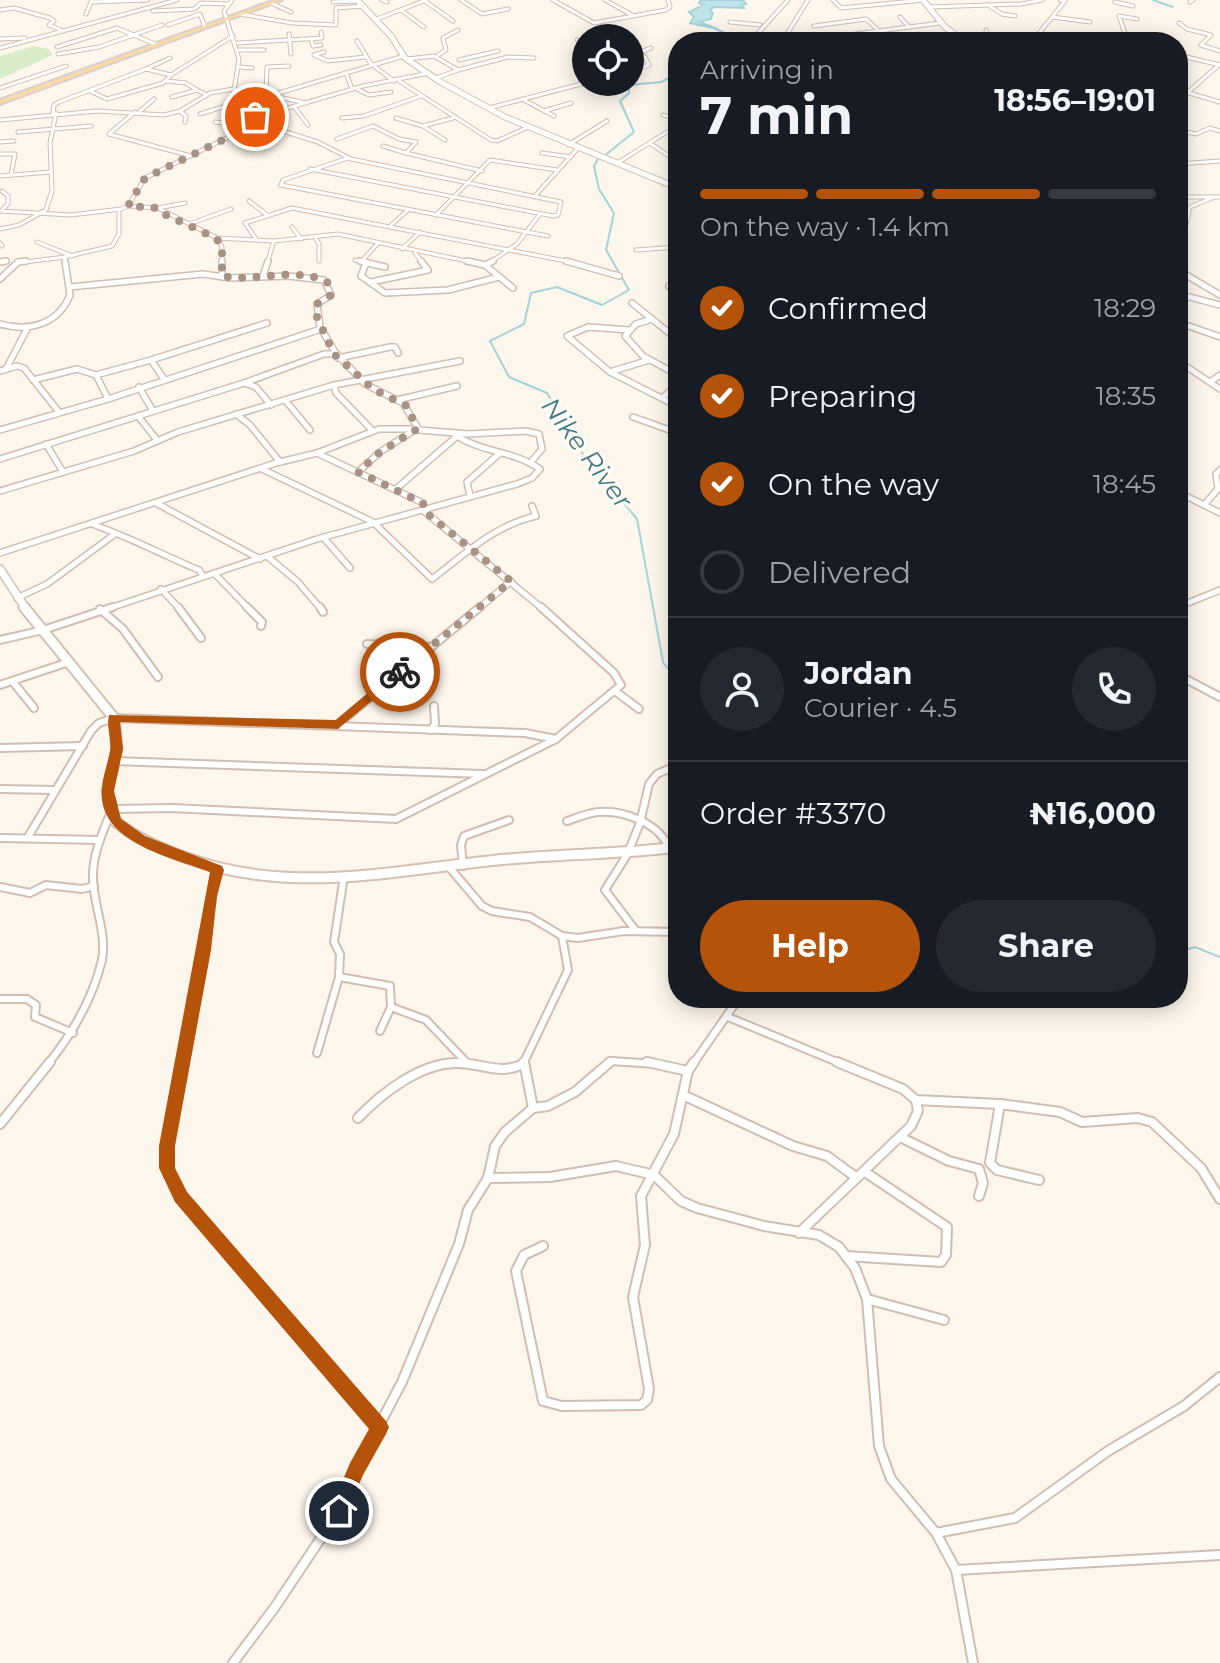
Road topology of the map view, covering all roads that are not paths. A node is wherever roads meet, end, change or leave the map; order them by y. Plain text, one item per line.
1 (148, 0) edge
2 (177, 0) edge
3 (232, 0) edge
4 (369, 0) edge
5 (426, 0) edge
6 (461, 0) edge
7 (553, 0) edge
8 (605, 0) edge
9 (668, 0) edge
10 (788, 0) edge
11 (808, 0) edge
12 (833, 0) edge
13 (923, 0) edge
14 (972, 0) edge
15 (1042, 0) edge
16 (1060, 0) edge
17 (92, 1) edge
18 (122, 1) edge
19 (275, 1) edge
20 (333, 2) edge
21 (360, 2) edge
22 (1004, 2) edge
23 (1115, 2) dead end
24 (17, 3) dead end
25 (228, 4) junction
26 (979, 5) junction
27 (988, 5) junction
28 (929, 7) junction
29 (14, 8) junction
30 (508, 9) dead end
31 (0, 10) edge
32 (401, 10) junction
33 (139, 12) junction
34 (291, 12) dead end
35 (86, 14) dead end
36 (240, 14) junction
37 (779, 14) junction
38 (632, 15) junction
39 (797, 16) junction
40 (1015, 16) dead end
41 (1123, 16) junction
42 (900, 17) dead end
43 (1052, 17) junction
44 (227, 19) junction
45 (264, 19) junction
46 (377, 19) junction
47 (1137, 19) dead end
48 (453, 21) dead end
49 (730, 22) dead end
50 (1090, 22) dead end
51 (940, 23) junction
52 (1179, 23) dead end
53 (162, 25) dead end
54 (168, 25) dead end
55 (760, 25) junction
56 (269, 26) dead end
57 (814, 26) dead end
58 (205, 27) junction
59 (424, 27) dead end
60 (909, 27) junction
61 (458, 30) dead end
62 (878, 30) junction
63 (60, 31) junction
64 (321, 32) dead end
65 (756, 32) edge
66 (789, 32) edge
67 (865, 32) edge
68 (951, 32) edge
69 (1039, 32) edge
70 (1125, 32) edge
71 (289, 34) dead end
72 (135, 35) junction
73 (270, 35) dead end
74 (233, 36) junction
75 (0, 39) edge
76 (29, 39) junction
77 (311, 39) junction
78 (76, 40) junction
79 (289, 40) junction
80 (271, 41) junction
81 (357, 41) dead end
82 (237, 43) junction
83 (155, 44) junction
84 (321, 45) dead end
85 (57, 47) dead end
86 (0, 48) edge
87 (651, 48) dead end
88 (238, 50) junction
89 (264, 50) dead end
90 (498, 51) dead end
91 (644, 51) edge
92 (1220, 51) edge
93 (324, 52) dead end
94 (58, 54) dead end
95 (291, 54) dead end
96 (438, 55) junction
97 (365, 57) junction
98 (1188, 57) edge
99 (170, 58) dead end
100 (406, 58) junction
101 (534, 58) dead end
102 (459, 60) junction
103 (448, 62) junction
104 (487, 62) junction
105 (371, 64) junction
106 (1220, 65) edge
107 (66, 66) dead end
108 (289, 66) dead end
109 (239, 67) junction
110 (252, 68) dead end
111 (146, 69) junction
112 (458, 70) junction
113 (47, 72) junction
114 (346, 73) junction
115 (429, 73) junction
116 (170, 75) junction
117 (436, 78) junction
118 (63, 79) junction
119 (167, 81) junction
120 (396, 81) junction
121 (572, 86) edge
122 (0, 88) edge
123 (353, 88) junction
124 (234, 89) junction
125 (197, 90) junction
126 (90, 91) junction
127 (391, 92) dead end
128 (1189, 93) joint
129 (268, 94) junction
130 (207, 95) junction
131 (421, 96) junction
132 (172, 97) dead end
133 (235, 98) junction
134 (154, 99) dead end
135 (522, 99) junction
136 (0, 102) edge
137 (1220, 102) edge
138 (309, 103) junction
139 (571, 103) dead end
140 (232, 104) junction
141 (295, 108) junction
142 (489, 108) junction
143 (180, 111) junction
144 (544, 111) junction
145 (137, 112) junction
146 (54, 113) junction
147 (200, 114) dead end
148 (663, 115) dead end
149 (554, 116) dead end
150 (668, 117) edge
151 (342, 118) dead end
152 (396, 118) dead end
153 (453, 118) junction
154 (0, 120) edge
155 (247, 120) junction
156 (607, 121) dead end
157 (185, 122) dead end
158 (215, 122) dead end
159 (308, 125) dead end
160 (91, 126) dead end
161 (423, 126) junction
162 (245, 127) junction
163 (53, 128) junction
164 (526, 128) junction
165 (668, 130) edge
166 (1220, 131) edge
167 (18, 132) dead end
168 (1188, 132) edge
169 (337, 139) dead end
170 (445, 140) dead end
171 (14, 141) dead end
172 (0, 142) edge
173 (651, 144) junction
174 (568, 145) junction
175 (383, 146) dead end
176 (578, 148) junction
177 (406, 153) junction
178 (542, 153) dead end
179 (0, 154) edge
180 (668, 155) edge
181 (191, 156) junction
182 (571, 157) junction
183 (348, 158) junction
184 (616, 161) junction
185 (1220, 161) edge
186 (1188, 163) edge
187 (310, 169) junction
188 (557, 170) junction
189 (482, 171) junction
190 (51, 172) junction
191 (11, 175) junction
192 (0, 176) edge
193 (467, 184) junction
194 (668, 184) edge
195 (2, 191) edge
196 (454, 197) junction
197 (534, 197) junction
198 (1188, 197) edge
199 (1220, 197) edge
200 (1212, 198) junction
201 (249, 201) dead end
202 (185, 203) dead end
203 (128, 206) junction
204 (1190, 207) joint
205 (158, 208) junction
206 (231, 209) dead end
207 (119, 210) junction
208 (408, 210) junction
209 (0, 211) edge
210 (45, 213) junction
211 (540, 214) junction
212 (267, 215) junction
213 (436, 215) junction
214 (1188, 216) edge
215 (189, 224) junction
216 (292, 227) dead end
217 (389, 227) junction
218 (0, 229) edge
219 (420, 232) junction
220 (526, 233) junction
221 (548, 236) dead end
222 (315, 237) junction
223 (216, 238) junction
224 (256, 239) junction
225 (301, 239) junction
226 (274, 241) junction
227 (37, 242) dead end
228 (378, 243) junction
229 (668, 248) edge
230 (402, 249) junction
231 (636, 250) dead end
232 (414, 251) junction
233 (507, 251) junction
234 (72, 256) junction
235 (65, 257) junction
236 (7, 261) dead end
237 (319, 261) dead end
238 (0, 262) edge
239 (360, 262) junction
240 (485, 265) junction
241 (385, 267) dead end
242 (2, 275) edge
243 (222, 276) junction
244 (263, 276) junction
245 (619, 276) dead end
246 (1188, 276) edge
247 (499, 277) junction
248 (371, 282) junction
249 (70, 287) junction
250 (513, 288) dead end
251 (1220, 295) edge
252 (1188, 297) edge
253 (632, 303) dead end
254 (1220, 305) edge
255 (652, 319) junction
256 (267, 323) dead end
257 (0, 324) edge
258 (1189, 326) dead end
259 (27, 329) junction
260 (321, 329) junction
261 (629, 330) junction
262 (668, 331) edge
263 (1220, 337) edge
264 (398, 353) dead end
265 (336, 356) junction
266 (151, 360) junction
267 (649, 360) junction
268 (460, 361) dead end
269 (1188, 368) edge
270 (3, 370) edge
271 (668, 370) edge
272 (610, 372) junction
273 (96, 375) junction
274 (1220, 375) edge
275 (164, 379) junction
276 (33, 380) junction
277 (361, 380) junction
278 (1210, 382) junction
279 (244, 383) junction
280 (334, 385) junction
281 (457, 386) dead end
282 (139, 387) junction
283 (1220, 389) edge
284 (668, 393) edge
285 (663, 397) junction
286 (108, 399) junction
287 (285, 400) junction
288 (397, 400) junction
289 (668, 403) edge
290 (271, 405) junction
291 (153, 411) junction
292 (59, 412) junction
293 (236, 414) junction
294 (138, 416) junction
295 (633, 417) dead end
296 (417, 429) junction
297 (0, 430) edge
298 (310, 430) dead end
299 (668, 430) edge
300 (373, 431) junction
301 (455, 435) junction
302 (157, 440) junction
303 (46, 444) junction
304 (317, 453) junction
305 (499, 454) junction
306 (0, 459) edge
307 (280, 462) junction
308 (531, 462) junction
309 (262, 469) junction
310 (1220, 470) edge
311 (63, 472) junction
312 (358, 472) junction
313 (396, 489) junction
314 (0, 491) edge
315 (470, 496) junction
316 (1188, 497) edge
317 (156, 503) junction
318 (1204, 505) junction
319 (532, 506) dead end
320 (425, 510) junction
321 (1220, 513) edge
322 (373, 522) junction
323 (92, 524) junction
324 (115, 534) junction
325 (323, 537) junction
326 (470, 548) junction
327 (0, 553) edge
328 (263, 557) junction
329 (350, 568) dead end
330 (0, 569) edge
331 (214, 573) junction
332 (203, 576) junction
333 (511, 581) junction
334 (161, 589) junction
335 (1220, 590) edge
336 (17, 598) junction
337 (1188, 603) edge
338 (100, 609) junction
339 (323, 612) dead end
340 (261, 626) dead end
341 (43, 630) junction
342 (0, 632) edge
343 (8, 638) junction
344 (201, 638) dead end
345 (0, 640) edge
346 (367, 644) dead end
347 (430, 647) junction
348 (69, 662) junction
349 (158, 677) dead end
350 (1188, 680) edge
351 (13, 682) junction
352 (0, 685) edge
353 (615, 691) junction
354 (1220, 697) edge
355 (434, 706) dead end
356 (34, 708) dead end
357 (639, 709) dead end
358 (114, 718) junction
359 (338, 724) junction
360 (431, 730) junction
361 (556, 739) junction
362 (83, 746) junction
363 (0, 748) edge
364 (114, 761) junction
365 (668, 769) edge
366 (487, 774) junction
367 (0, 789) edge
368 (55, 790) junction
369 (112, 809) junction
370 (509, 820) dead end
371 (567, 821) dead end
372 (640, 823) junction
373 (28, 837) junction
374 (0, 838) edge
375 (100, 840) junction
376 (668, 840) edge
377 (668, 848) edge
378 (627, 855) junction
379 (463, 866) junction
380 (449, 867) junction
381 (217, 870) junction
382 (344, 878) junction
383 (94, 886) junction
384 (0, 887) edge
385 (636, 931) junction
386 (668, 932) edge
387 (562, 936) junction
388 (339, 977) junction
389 (0, 999) edge
390 (391, 1007) junction
391 (733, 1008) edge
392 (728, 1017) junction
393 (380, 1031) dead end
394 (73, 1033) junction
395 (317, 1053) dead end
396 (468, 1064) junction
397 (523, 1064) junction
398 (688, 1071) junction
399 (683, 1095) junction
400 (916, 1100) junction
401 (1000, 1104) junction
402 (533, 1108) junction
403 (358, 1118) dead end
404 (0, 1124) edge
405 (900, 1137) junction
406 (865, 1172) junction
407 (654, 1175) junction
408 (488, 1178) junction
409 (857, 1178) junction
410 (1039, 1180) dead end
411 (979, 1196) dead end
412 (1220, 1199) edge
413 (799, 1233) junction
414 (543, 1246) dead end
415 (846, 1256) junction
416 (867, 1299) junction
417 (944, 1320) dead end
418 (1220, 1377) edge
419 (380, 1427) junction
420 (936, 1533) junction
421 (1220, 1555) edge
422 (956, 1570) junction
423 (233, 1663) edge
424 (973, 1663) edge

1 - 18 street
2 - 33 street
3 - 25 street
4 - 21 street
5 - 32 street
5 - 48 street
6 - 30 street
7 - 38 street
8 - 38 street
9 - 38 street
10 - 37 street
11 - 39 street
12 - 13 street
13 - 28 street
14 - 26 street
15 - 22 street
16 - 43 street
17 - 18 street
17 - 35 street
19 - 34 street
19 - 36 main road
20 - 21 street
21 - 45 street
21 - 46 street
22 - 27 street
23 - 41 street
24 - 29 street
25 - 33 street
25 - 44 street
26 - 27 street
26 - 28 street
27 - 40 street
28 - 51 street
29 - 31 street
29 - 63 street
32 - 46 street
32 - 59 street
33 - 63 street
36 - 44 main road
36 - 45 street
37 - 39 street
37 - 55 street
39 - 66 street
41 - 47 street
41 - 70 street
42 - 60 street
43 - 50 street
43 - 69 street
44 - 58 main road
44 - 74 street
45 - 56 street
46 - 100 street
49 - 55 street
51 - 60 street
51 - 68 street
52 - 92 street
53 - 72 street
54 - 58 street
55 - 65 street
57 - 62 street
58 - 83 main road
60 - 62 street
61 - 96 street
62 - 67 street
63 - 76 street
63 - 78 street
64 - 77 street
71 - 79 street
72 - 78 street
72 - 83 street
72 - 94 street
73 - 80 street
74 - 82 street
74 - 116 street
75 - 76 street
76 - 86 street
77 - 79 street
77 - 84 street
78 - 85 street
79 - 80 street
79 - 95 street
80 - 82 street
81 - 97 street
82 - 88 street
83 - 118 main road
87 - 91 street
88 - 89 street
88 - 109 street
90 - 102 street
93 - 97 street
96 - 100 street
96 - 103 street
97 - 105 street
98 - 106 street
99 - 111 street
100 - 105 street
100 - 115 street
101 - 104 street
102 - 103 street
102 - 104 street
103 - 112 street
104 - 112 street
105 - 114 street
105 - 120 street
106 - 128 street
107 - 113 street
108 - 129 street
109 - 110 street
109 - 124 street
111 - 116 street
111 - 126 street
112 - 117 street
113 - 118 street
113 - 122 street
114 - 123 street
114 - 129 street
115 - 117 street
115 - 120 street
116 - 119 street
117 - 142 street
118 - 136 main road
119 - 125 street
119 - 126 street
120 - 123 street
120 - 131 street
121 - 135 street
123 - 127 street
123 - 138 street
124 - 130 street
124 - 133 street
125 - 130 street
125 - 132 street
126 - 146 street
128 - 137 street
129 - 133 street
129 - 138 street
130 - 143 street
131 - 151 street
131 - 153 street
133 - 140 street
134 - 145 street
135 - 142 street
135 - 144 street
138 - 141 street
139 - 144 street
140 - 147 street
140 - 155 street
141 - 155 street
141 - 159 street
142 - 164 street
143 - 145 street
143 - 157 street
144 - 149 street
145 - 146 street
145 - 181 street
146 - 154 street
146 - 163 street
148 - 150 street
152 - 161 street
153 - 161 street
153 - 164 street
155 - 162 street
156 - 174 street
158 - 162 street
160 - 163 street
161 - 170 street
162 - 181 street
162 - 183 street
163 - 167 street
163 - 190 street
164 - 174 street
165 - 173 street
166 - 168 street
169 - 177 street
171 - 172 street
173 - 180 street
173 - 184 street
174 - 176 street
175 - 177 street
176 - 182 street
176 - 184 street
177 - 189 street
178 - 182 street
179 - 191 street
181 - 203 street
182 - 188 street
183 - 187 street
183 - 193 street
184 - 194 street
185 - 186 street
187 - 196 street
187 - 208 street
188 - 189 street
188 - 197 street
189 - 193 street
190 - 191 street
190 - 210 street
191 - 192 street
193 - 196 street
193 - 197 street
195 - 209 street
196 - 211 street
196 - 213 street
197 - 211 street
198 - 200 street
199 - 200 street
200 - 204 street
201 - 212 street
202 - 205 street
203 - 205 street
203 - 207 street
204 - 214 street
205 - 215 street
206 - 215 street
207 - 210 street
207 - 234 street
208 - 213 street
208 - 217 street
209 - 210 street
210 - 218 street
211 - 220 street
212 - 217 street
212 - 224 street
213 - 220 street
215 - 223 street
216 - 225 street
217 - 219 street
219 - 230 street
219 - 233 street
220 - 221 street
220 - 233 street
222 - 225 street
222 - 228 street
222 - 237 street
223 - 224 street
223 - 243 street
224 - 226 street
225 - 226 street
226 - 244 street
227 - 234 street
228 - 230 street
228 - 239 street
229 - 231 street
230 - 232 street
232 - 240 street
232 - 248 street
233 - 240 street
233 - 245 street
234 - 235 street
235 - 242 street
235 - 249 street
236 - 238 street
239 - 241 street
239 - 248 street
240 - 247 street
243 - 244 street
243 - 249 street
244 - 260 street
246 - 251 street
247 - 248 street
247 - 250 street
249 - 259 street
252 - 254 street
253 - 255 street
255 - 261 street
255 - 262 street
256 - 266 street
257 - 259 street
258 - 263 street
259 - 270 street
260 - 265 street
260 - 275 street
261 - 267 street
261 - 272 street
264 - 265 street
265 - 277 street
265 - 279 street
266 - 273 street
266 - 275 street
267 - 271 street
267 - 272 street
268 - 277 street
269 - 278 street
270 - 276 street
272 - 285 street
273 - 276 street
273 - 286 street
274 - 278 street
275 - 282 street
276 - 292 street
277 - 280 street
277 - 288 street
278 - 283 street
279 - 290 street
279 - 291 street
280 - 287 street
280 - 300 street
281 - 288 street
282 - 286 street
282 - 291 street
284 - 285 street
285 - 289 street
286 - 292 street
287 - 290 street
287 - 298 street
288 - 296 street
290 - 293 street
291 - 294 street
292 - 297 street
293 - 302 street
293 - 307 street
294 - 302 street
294 - 303 street
295 - 299 street
296 - 300 street
296 - 301 street
296 - 312 street
300 - 304 street
301 - 305 street
301 - 308 street
301 - 313 street
302 - 311 street
303 - 306 street
303 - 311 street
304 - 307 street
304 - 312 street
305 - 308 street
305 - 315 street
307 - 309 street
308 - 315 street
309 - 317 street
309 - 322 street
310 - 318 street
311 - 314 street
312 - 313 street
313 - 320 street
315 - 320 street
316 - 318 street
317 - 323 street
317 - 328 street
318 - 321 street
319 - 326 street
320 - 322 street
320 - 326 street
322 - 325 street
322 - 326 street
323 - 324 street
323 - 327 street
324 - 332 street
324 - 336 street
325 - 328 street
325 - 329 street
326 - 333 street
328 - 331 street
328 - 339 street
330 - 336 street
331 - 332 street
331 - 340 street
332 - 334 street
333 - 347 street
333 - 353 street
334 - 338 street
334 - 344 street
335 - 337 street
336 - 341 street
338 - 341 street
338 - 349 street
341 - 343 street
341 - 348 street
342 - 343 street
343 - 345 street
346 - 347 street
347 - 359 street
348 - 351 street
348 - 358 street
350 - 354 street
351 - 352 street
351 - 356 street
353 - 357 street
353 - 361 street
355 - 360 street
358 - 359 street
358 - 362 street
358 - 364 street
359 - 360 street
360 - 361 street
361 - 366 street
362 - 363 street
362 - 368 street
364 - 366 street
364 - 369 street
365 - 372 street
366 - 369 street
367 - 368 street
368 - 373 street
369 - 375 street
369 - 381 street
370 - 379 street
371 - 372 street
372 - 376 street
372 - 378 street
373 - 374 street
373 - 375 street
375 - 383 street
377 - 378 street
378 - 379 street
378 - 385 street
379 - 380 street
380 - 382 street
380 - 387 street
381 - 382 street
381 - 419 street
382 - 388 street
383 - 384 street
383 - 394 street
385 - 386 street
385 - 387 street
387 - 397 street
388 - 390 street
388 - 395 street
389 - 394 street
390 - 393 street
390 - 396 street
391 - 392 street
392 - 398 street
392 - 400 street
394 - 404 street
396 - 397 street
396 - 403 street
397 - 402 street
398 - 399 street
398 - 402 street
399 - 407 street
399 - 409 street
400 - 401 street
400 - 405 street
401 - 410 street
401 - 412 street
402 - 408 street
405 - 406 street
405 - 411 street
406 - 409 street
406 - 415 street
407 - 408 street
407 - 413 street
407 - 414 street
408 - 419 street
409 - 413 street
413 - 415 street
415 - 416 street
416 - 417 street
416 - 420 street
418 - 420 street
419 - 423 street
420 - 422 street
421 - 422 street
422 - 424 street

